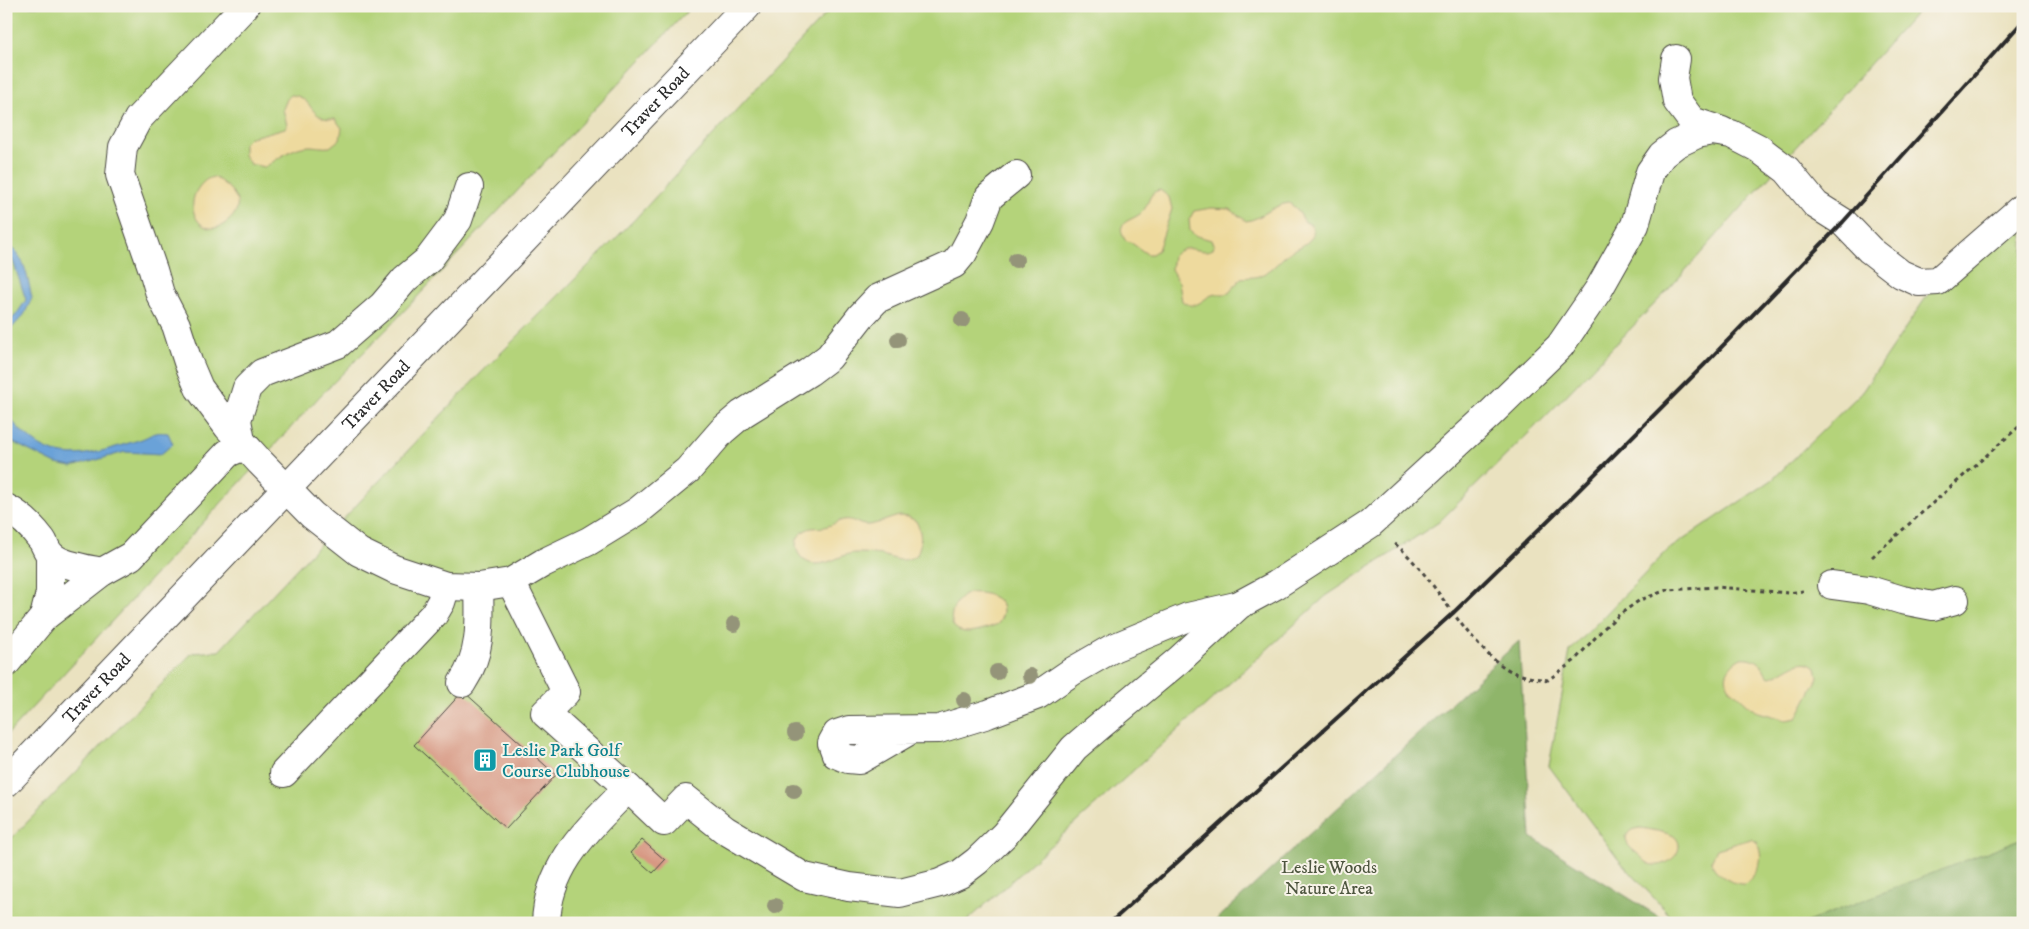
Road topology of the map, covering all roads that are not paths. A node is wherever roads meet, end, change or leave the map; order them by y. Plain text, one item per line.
1 (245, 6) edge
2 (747, 6) edge
3 (1676, 59) dead end
4 (1731, 134) junction
5 (1016, 175) dead end
6 (470, 187) dead end
7 (2023, 207) edge
8 (244, 445) junction
9 (287, 489) junction
10 (6, 508) edge
11 (50, 555) junction
12 (102, 572) junction
13 (511, 582) junction
14 (1832, 584) road end
15 (446, 586) junction
16 (479, 588) junction
17 (1955, 600) dead end
18 (1240, 605) junction
19 (44, 617) junction
20 (6, 663) edge
21 (462, 683) dead end
22 (909, 730) dead end
23 (284, 773) dead end
24 (6, 783) edge
25 (628, 788) junction
26 (546, 923) edge

1 - 8 street
2 - 9 street, Traver Road
3 - 4 street
4 - 7 street
4 - 18 street
5 - 13 street
6 - 8 street
8 - 9 street
8 - 12 street
9 - 15 street
9 - 24 street, Traver Road
10 - 11 street
11 - 12 street
11 - 19 street
12 - 19 street
13 - 16 street
13 - 25 street
14 - 17 street
15 - 16 street
15 - 23 street
16 - 21 street
18 - 22 street
18 - 25 street
19 - 20 street
25 - 26 street

